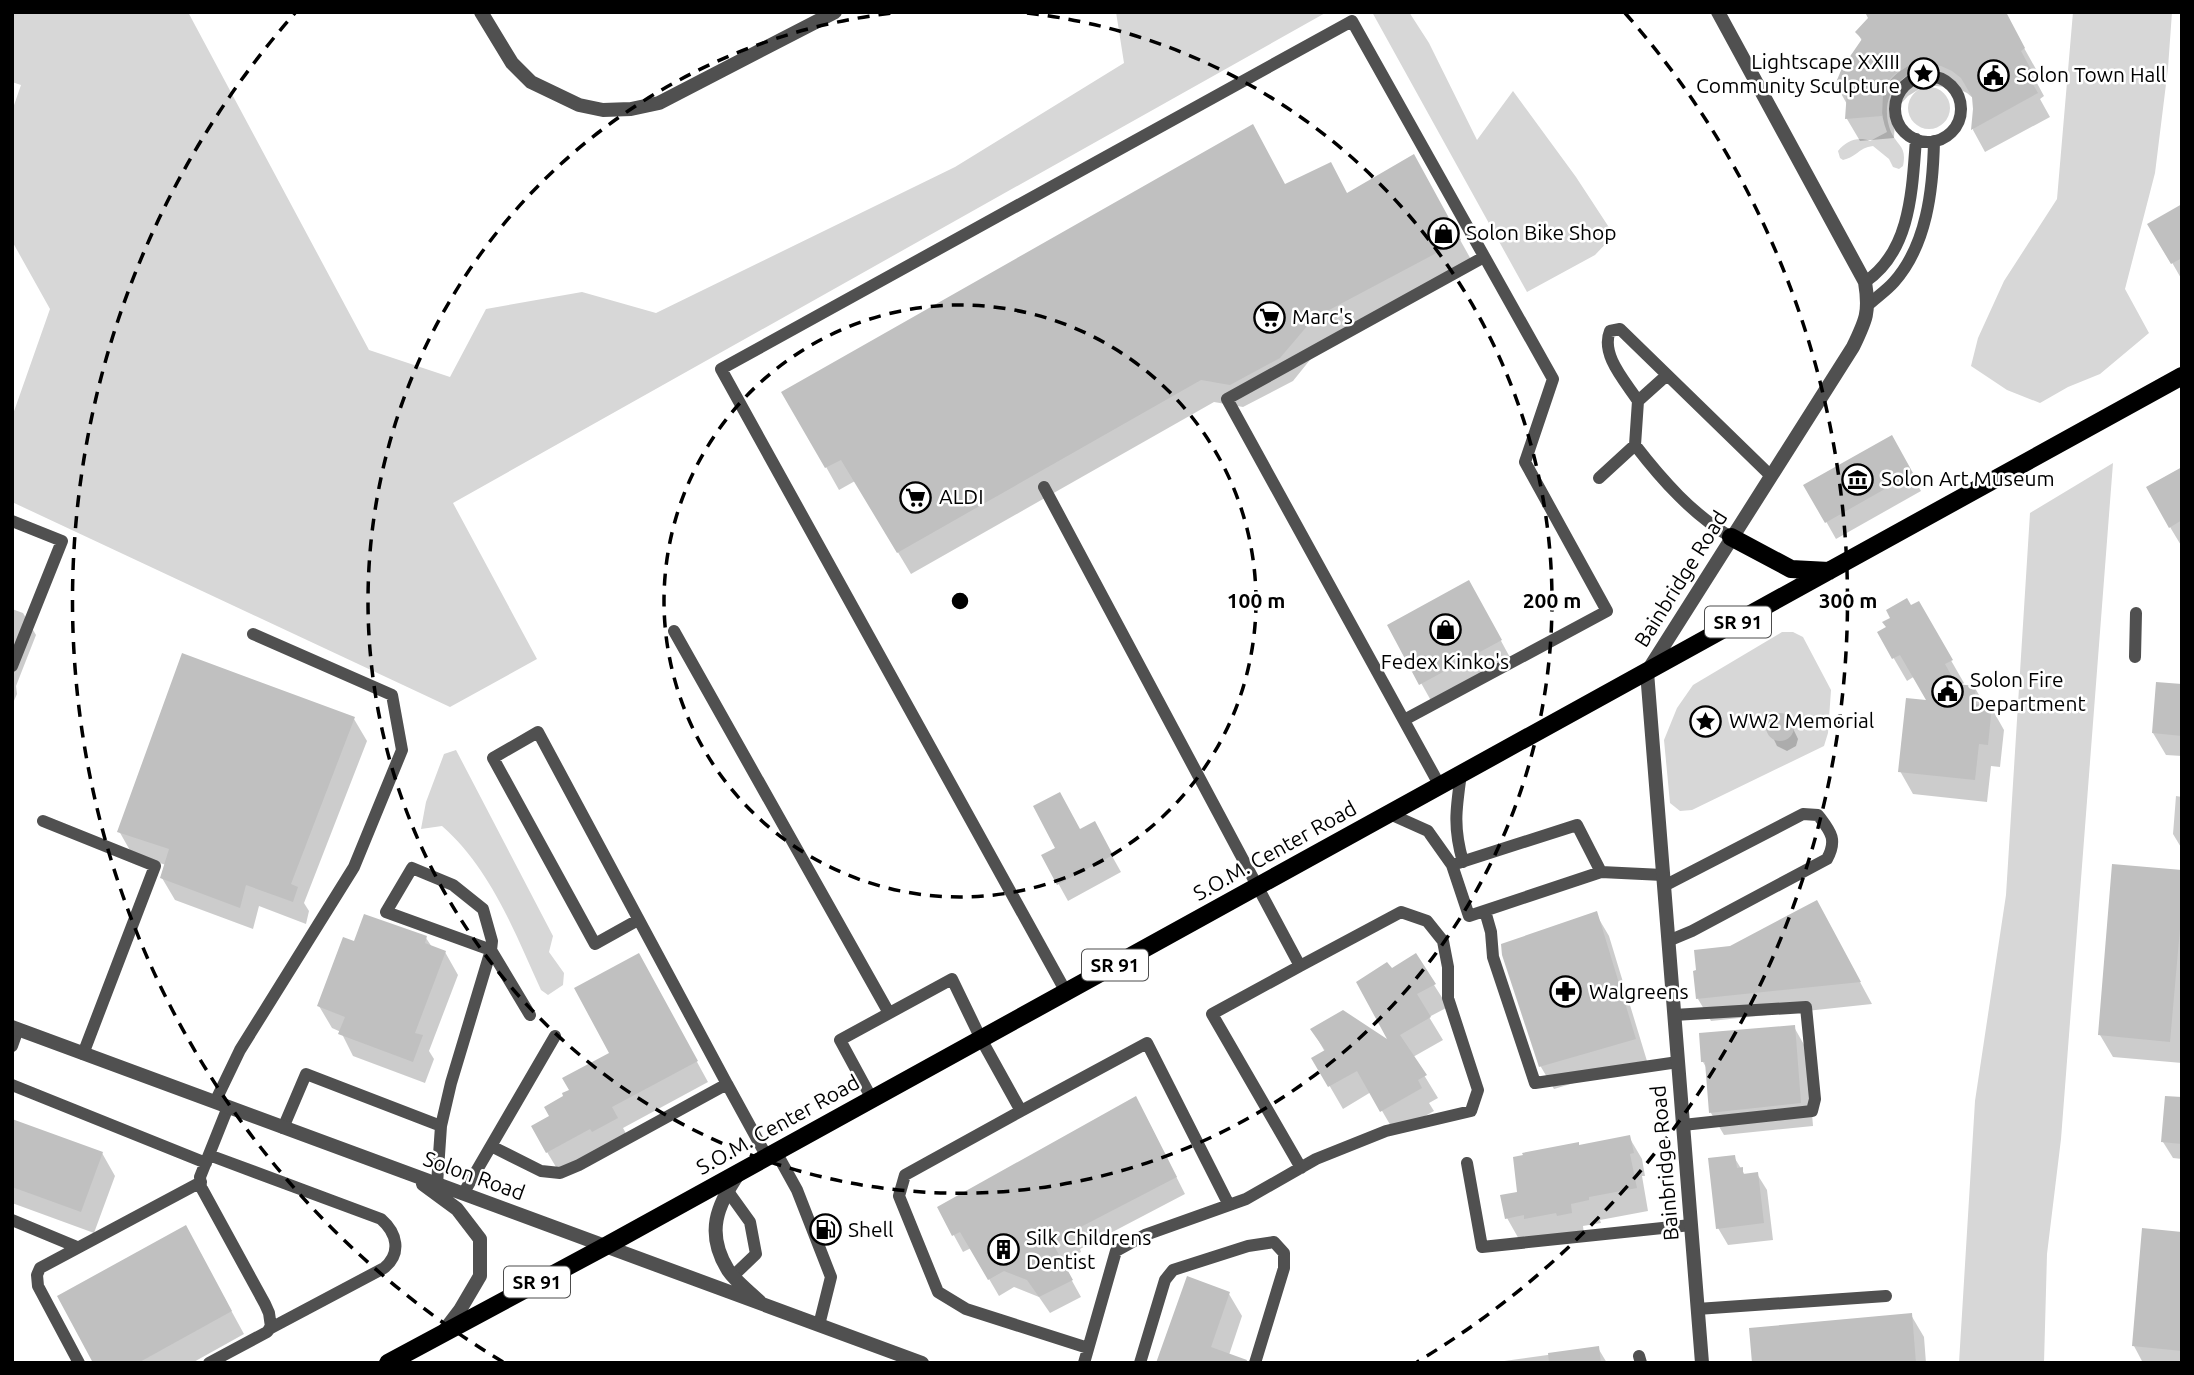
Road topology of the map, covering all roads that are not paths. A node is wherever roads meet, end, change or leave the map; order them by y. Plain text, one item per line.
1 (481, 12) edge
2 (835, 12) edge
3 (1718, 12) edge
4 (1916, 139) junction
5 (1934, 141) junction
6 (1484, 257) junction
7 (1865, 282) junction
8 (1869, 304) junction
9 (1667, 374) junction
10 (2182, 376) edge
11 (1638, 401) junction
12 (1635, 445) junction
13 (1771, 477) junction
14 (1599, 478) dead end
15 (1044, 487) dead end
16 (12, 521) edge
17 (1731, 537) junction
18 (1829, 571) junction
19 (2136, 613) dead end
20 (674, 631) dead end
21 (253, 635) dead end
22 (2135, 657) dead end
23 (12, 666) edge
24 (1647, 672) junction
25 (1404, 720) junction
26 (1461, 774) junction
27 (1440, 786) junction
28 (1390, 814) junction
29 (43, 821) dead end
30 (1458, 863) junction
31 (1601, 872) junction
32 (1664, 880) junction
33 (1259, 886) junction
34 (1485, 911) junction
35 (638, 920) junction
36 (1668, 941) junction
37 (491, 950) junction
38 (1300, 967) junction
39 (1066, 992) junction
40 (889, 1013) junction
41 (530, 1015) dead end
42 (1674, 1015) junction
43 (15, 1028) edge
44 (555, 1036) dead end
45 (981, 1039) junction
46 (12, 1046) edge
47 (83, 1054) junction
48 (1678, 1062) junction
49 (727, 1084) junction
50 (12, 1085) edge
51 (872, 1099) junction
52 (222, 1105) junction
53 (1021, 1111) junction
54 (1683, 1125) junction
55 (441, 1126) junction
56 (283, 1128) junction
57 (491, 1146) junction
58 (771, 1154) junction
59 (207, 1159) junction
60 (1467, 1163) dead end
61 (1301, 1168) junction
62 (740, 1172) junction
63 (411, 1175) junction
64 (201, 1182) junction
65 (437, 1184) junction
66 (727, 1190) junction
67 (463, 1194) junction
68 (1229, 1205) junction
69 (12, 1220) edge
70 (1691, 1225) junction
71 (77, 1247) junction
72 (604, 1247) junction
73 (733, 1276) junction
74 (1886, 1296) dead end
75 (764, 1305) junction
76 (1698, 1310) junction
77 (818, 1325) junction
78 (270, 1329) junction
79 (443, 1333) junction
80 (1088, 1348) junction
81 (212, 1362) edge
82 (79, 1363) edge
83 (388, 1363) edge
84 (922, 1363) edge
85 (1084, 1363) edge
86 (1140, 1363) edge
87 (1255, 1363) edge
88 (1702, 1363) edge

1 - 2 street
3 - 7 street, Bainbridge Road
4 - 5 lane
4 - 5 lane
4 - 7 lane
5 - 8 lane
6 - 25 lane
6 - 25 lane
6 - 39 lane
7 - 8 street, Bainbridge Road
8 - 13 street, Bainbridge Road
9 - 11 lane
9 - 11 lane
9 - 13 lane
10 - 18 main road, S.O.M. Center Road / SR 91
11 - 12 lane
12 - 14 lane
12 - 17 lane
13 - 17 street, Bainbridge Road
15 - 33 lane
16 - 23 lane
17 - 18 main road
17 - 24 street, Bainbridge Road
18 - 24 main road, S.O.M. Center Road / SR 91
19 - 22 lane
20 - 40 lane
21 - 52 lane
24 - 26 main road, S.O.M. Center Road / SR 91
24 - 32 street, Bainbridge Road
25 - 27 lane
26 - 27 main road, S.O.M. Center Road / SR 91
26 - 30 lane
27 - 28 main road, S.O.M. Center Road / SR 91
28 - 30 lane
28 - 33 main road, S.O.M. Center Road / SR 91
29 - 47 lane
30 - 31 lane
30 - 34 lane
31 - 32 lane
31 - 34 lane
32 - 36 street, Bainbridge Road
32 - 36 lane
33 - 38 lane
33 - 39 main road, S.O.M. Center Road / SR 91
34 - 48 lane
35 - 35 lane
35 - 49 lane
36 - 42 street, Bainbridge Road
37 - 37 lane
37 - 41 lane
37 - 55 lane
38 - 61 lane
38 - 61 lane
39 - 45 main road, S.O.M. Center Road / SR 91
40 - 45 lane
40 - 51 lane
42 - 48 street, Bainbridge Road
42 - 54 lane
43 - 46 lane
43 - 47 street, Solon Road
44 - 57 lane
45 - 51 main road, S.O.M. Center Road / SR 91
45 - 53 lane
47 - 52 street, Solon Road
48 - 54 street, Bainbridge Road
49 - 57 lane
49 - 58 lane
50 - 59 lane
51 - 58 main road, S.O.M. Center Road / SR 91
52 - 56 street, Solon Road
52 - 59 lane
53 - 68 lane
53 - 80 lane
54 - 70 street, Bainbridge Road
55 - 56 lane
55 - 65 lane
56 - 63 street, Solon Road
57 - 67 lane
58 - 62 main road, S.O.M. Center Road / SR 91
58 - 77 lane
59 - 64 lane
59 - 78 lane
60 - 70 lane
61 - 68 lane
62 - 66 street
62 - 72 main road, S.O.M. Center Road / SR 91
63 - 65 street, Solon Road
63 - 79 street
64 - 71 lane
64 - 78 lane
65 - 67 street, Solon Road
66 - 73 street
66 - 73 lane
67 - 72 street, Solon Road
68 - 80 lane
69 - 71 lane
70 - 76 street, Bainbridge Road
71 - 82 lane
72 - 75 street, Solon Road
72 - 79 main road, S.O.M. Center Road / SR 91
73 - 75 street
74 - 76 lane
75 - 77 street, Solon Road
76 - 88 street, Bainbridge Road
77 - 84 street, Solon Road
78 - 81 lane
79 - 83 main road, S.O.M. Center Road / SR 91
80 - 85 lane
86 - 87 lane

